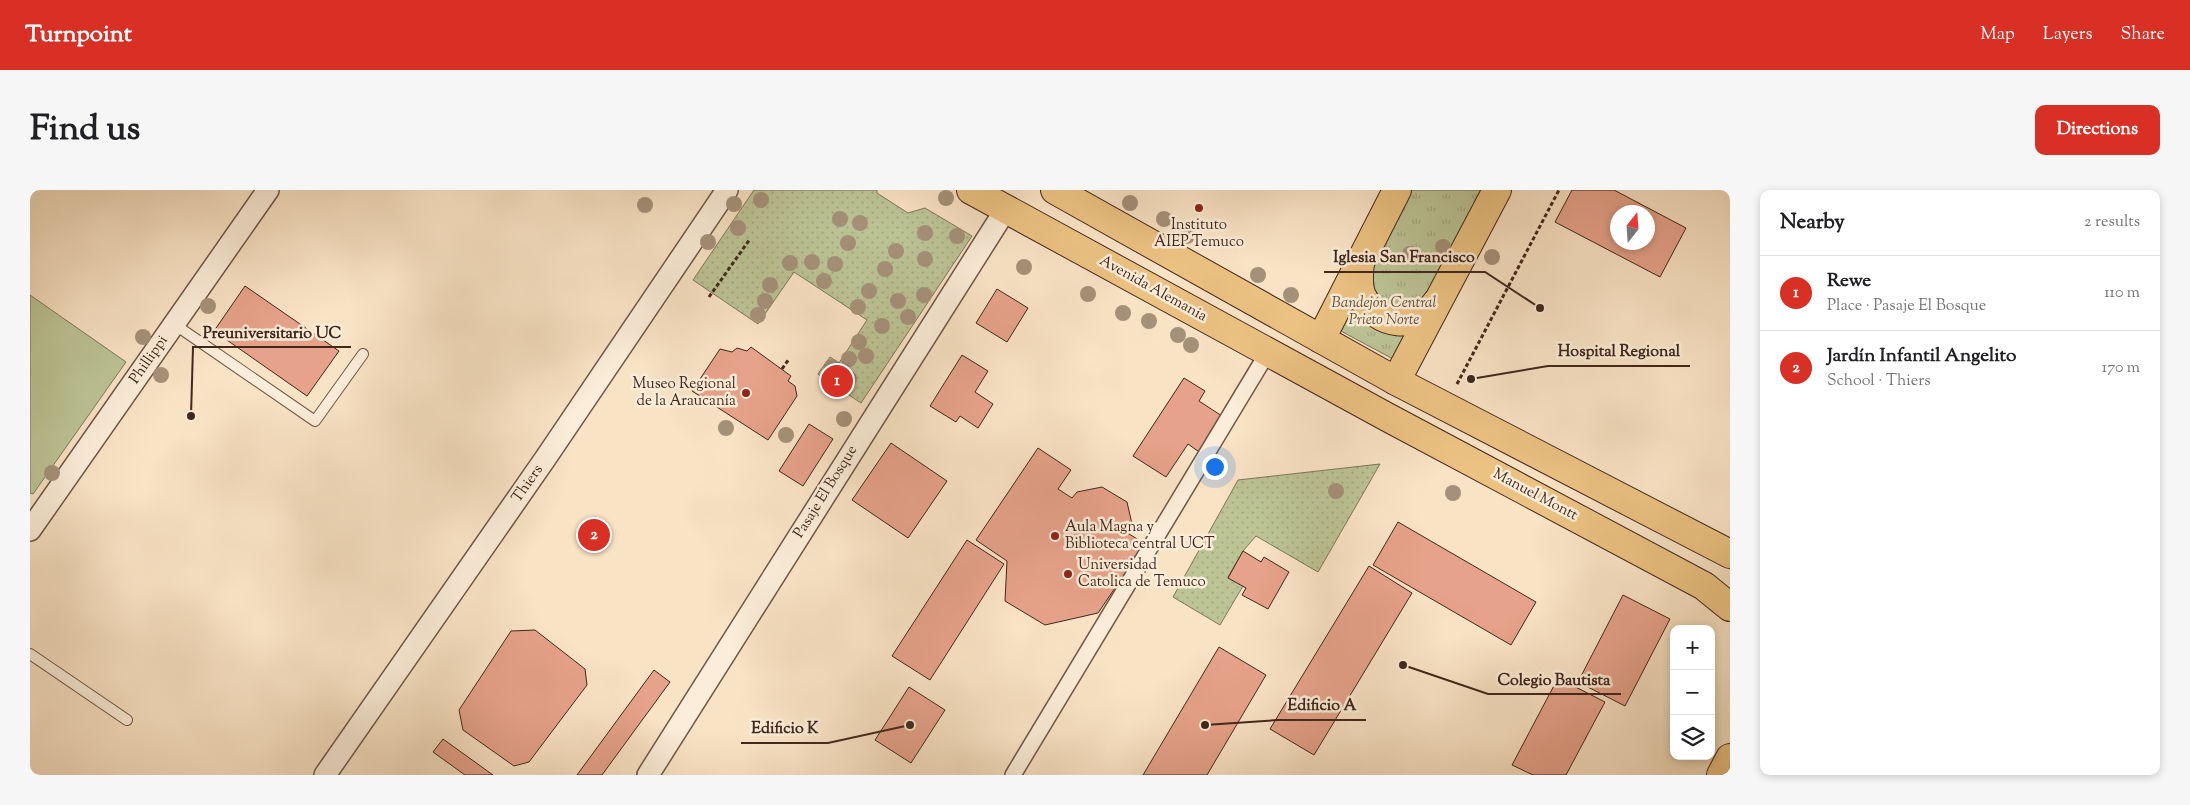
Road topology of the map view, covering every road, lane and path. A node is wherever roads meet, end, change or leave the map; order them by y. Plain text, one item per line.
1 (268, 190) edge
2 (728, 190) edge
3 (971, 190) edge
4 (1397, 190) edge
5 (1496, 190) edge
6 (1559, 190) edge
7 (1066, 192) edge
8 (1006, 209) junction
9 (750, 239) dead end
10 (1360, 262) junction
11 (709, 297) dead end
12 (1440, 297) junction
13 (174, 324) junction
14 (1321, 339) junction
15 (1268, 352) junction
16 (363, 354) dead end
17 (789, 359) dead end
18 (782, 369) dead end
19 (1396, 381) junction
20 (1336, 388) junction
21 (1454, 389) dead end
22 (32, 523) edge
23 (1730, 554) edge
24 (1730, 607) edge
25 (30, 654) edge
26 (127, 720) dead end
27 (1730, 758) edge
28 (325, 775) edge
29 (648, 775) edge
30 (1013, 775) edge
31 (1721, 775) edge

1 - 13 street, Phillippi
2 - 28 street, Thiers
3 - 8 main road, Avenida Alemania
4 - 10 main road
5 - 12 main road
6 - 21 path
7 - 14 main road
8 - 15 main road, Avenida Alemania
8 - 29 street, Pasaje El Bosque
9 - 11 path
10 - 12 main road
10 - 14 main road
12 - 19 main road
13 - 16 lane
13 - 22 street, Phillippi
14 - 19 main road
15 - 20 main road, Avenida Alemania
15 - 30 street
17 - 18 path
19 - 20 main road
19 - 23 main road
20 - 24 main road, Manuel Montt
25 - 26 lane
27 - 31 main road

